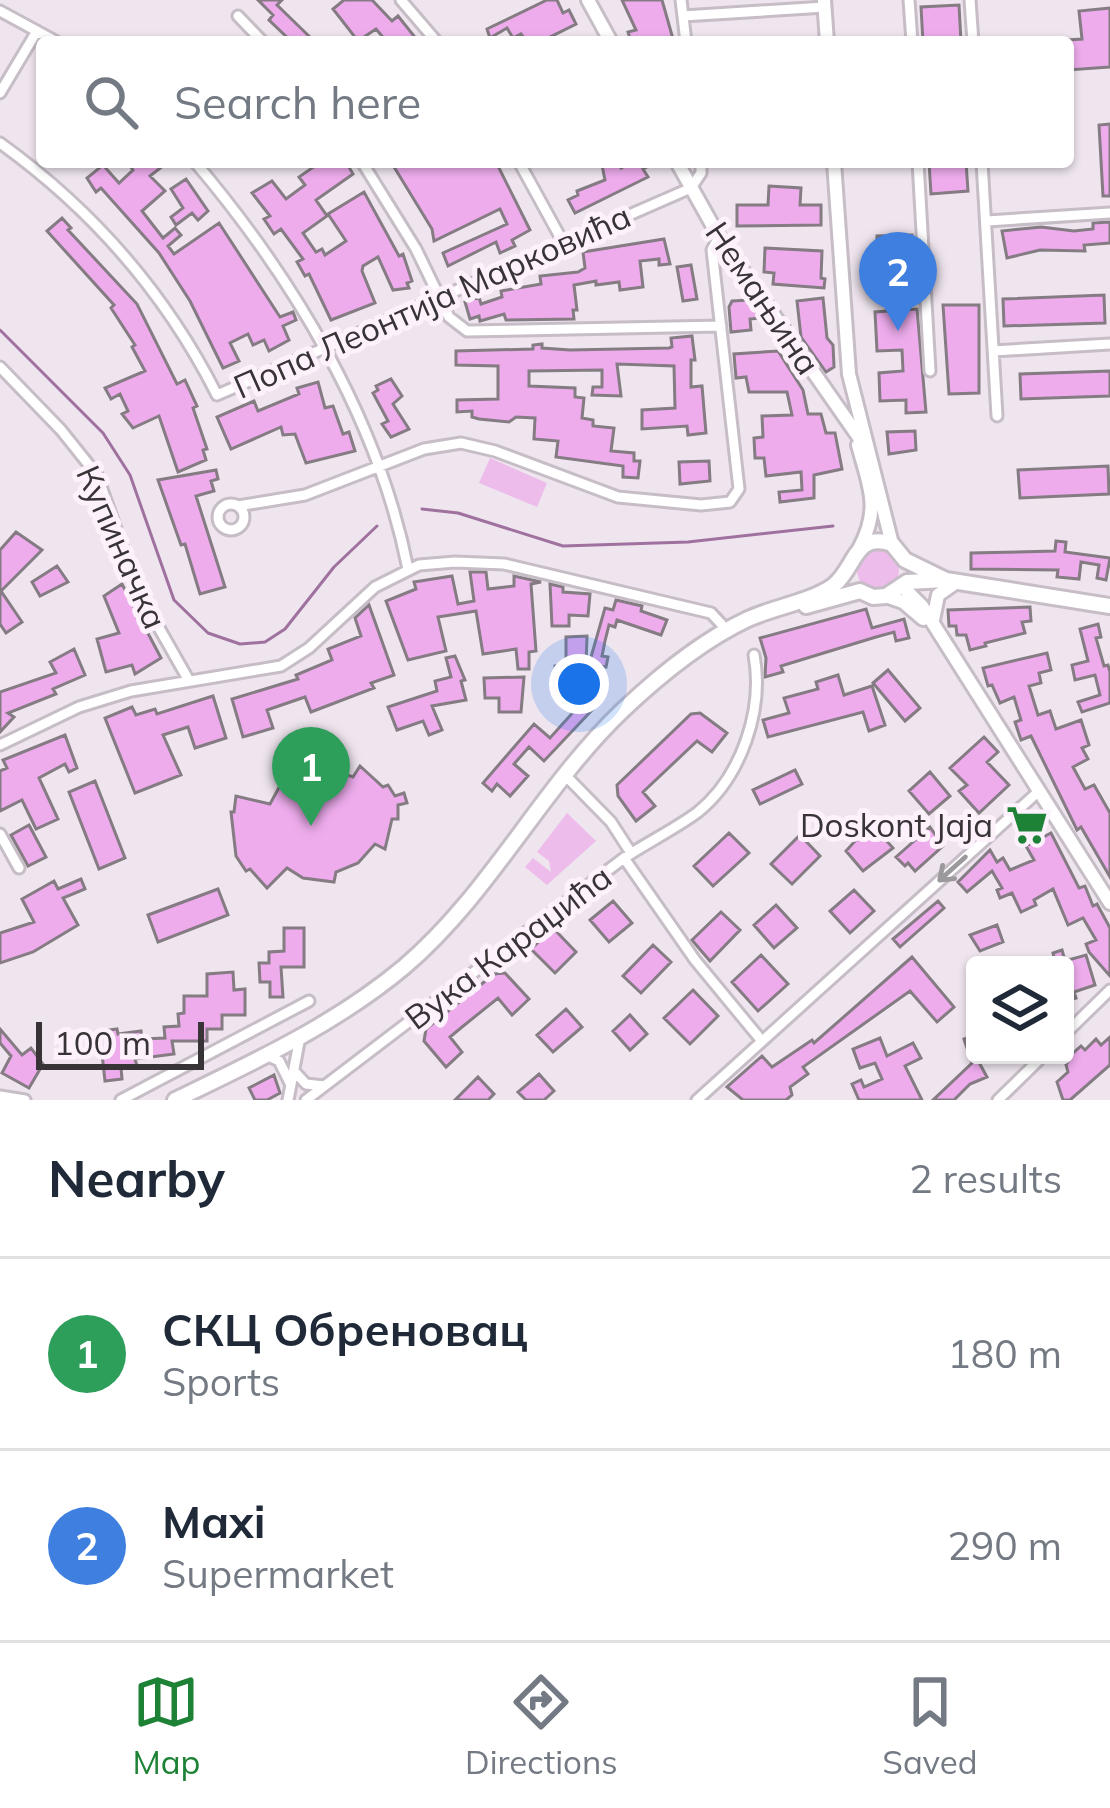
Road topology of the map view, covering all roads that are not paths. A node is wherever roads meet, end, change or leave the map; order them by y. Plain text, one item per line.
1 (401, 0) edge
2 (588, 0) edge
3 (681, 0) edge
4 (909, 0) edge
5 (970, 0) edge
6 (825, 3) edge
7 (0, 11) edge
8 (238, 16) dead end
9 (683, 16) junction
10 (37, 31) junction
11 (46, 36) edge
12 (257, 36) edge
13 (431, 36) edge
14 (608, 36) edge
15 (685, 36) edge
16 (827, 36) edge
17 (911, 36) edge
18 (973, 36) edge
19 (0, 93) edge
20 (0, 143) edge
21 (200, 168) edge
22 (366, 168) edge
23 (522, 168) edge
24 (680, 168) edge
25 (700, 168) edge
26 (834, 168) edge
27 (918, 168) edge
28 (983, 168) edge
29 (692, 188) junction
30 (1110, 213) edge
31 (987, 221) junction
32 (719, 237) junction
33 (563, 244) junction
34 (441, 298) junction
35 (721, 326) junction
36 (1110, 344) edge
37 (323, 346) junction
38 (993, 351) junction
39 (0, 367) edge
40 (930, 370) dead end
41 (849, 374) junction
42 (830, 398) junction
43 (997, 416) dead end
44 (853, 431) junction
45 (867, 448) junction
46 (380, 466) junction
47 (238, 506) dead end
48 (892, 544) junction
49 (860, 547) junction
50 (905, 560) junction
51 (849, 567) junction
52 (408, 568) junction
53 (952, 580) junction
54 (902, 584) junction
55 (860, 591) junction
56 (886, 596) junction
57 (1110, 606) edge
58 (754, 616) junction
59 (726, 629) junction
60 (936, 633) junction
61 (754, 655) dead end
62 (188, 679) junction
63 (0, 745) edge
64 (564, 774) junction
65 (1039, 791) junction
66 (0, 834) edge
67 (628, 855) junction
68 (19, 868) dead end
69 (1110, 903) edge
70 (1110, 990) edge
71 (310, 1001) dead end
72 (1074, 1025) edge
73 (300, 1037) junction
74 (760, 1040) junction
75 (266, 1055) junction
76 (1035, 1064) edge
77 (293, 1071) junction
78 (290, 1085) junction
79 (324, 1086) junction
80 (0, 1096) edge
81 (25, 1100) edge
82 (121, 1100) edge
83 (175, 1100) edge
84 (289, 1100) edge
85 (306, 1100) edge
86 (697, 1100) edge
87 (998, 1100) edge

1 - 13 street
2 - 14 street
3 - 9 street
4 - 17 street
5 - 18 street
6 - 9 street
6 - 16 street
7 - 10 street
8 - 12 street
9 - 15 street
10 - 11 street
10 - 19 street
20 - 37 street, Попа Леонтија Марковића
21 - 37 street
22 - 34 street
23 - 33 street
24 - 29 street, Немањина
25 - 29 street
26 - 41 street
27 - 40 street
28 - 31 street
29 - 32 street, Немањина
29 - 33 street, Попа Леонтија Марковића
30 - 31 street
31 - 38 street
32 - 35 street
32 - 42 street, Немањина
33 - 34 street, Попа Леонтија Марковића
34 - 35 street
34 - 37 street, Попа Леонтија Марковића
35 - 46 street
36 - 38 street
37 - 46 street
38 - 43 street
39 - 62 street, Купиначка
41 - 42 street
41 - 45 street
42 - 44 street, Немањина
44 - 45 street, Немањина
44 - 49 street
45 - 48 street
46 - 47 street
46 - 52 street
48 - 49 main road
48 - 50 main road
49 - 51 main road
50 - 53 main road
50 - 54 main road
51 - 55 main road
51 - 58 main road
52 - 59 street
52 - 62 street
53 - 54 main road
53 - 57 main road
53 - 60 street
54 - 56 main road
54 - 60 street
55 - 56 main road
55 - 58 main road
56 - 60 street
58 - 59 main road
59 - 64 main road
60 - 65 street
61 - 67 street
62 - 63 street
64 - 67 street, Вука Караџића
64 - 73 main road
65 - 69 street
65 -> 74 street
66 - 68 street
67 - 74 street, Вука Караџића
67 - 79 street, Вука Караџића
70 - 72 street
71 - 82 street
73 - 75 main road
73 - 77 street
74 - 86 street
75 - 78 street
75 - 83 main road
76 - 87 street
77 - 78 street
77 - 79 street
78 - 84 street
79 - 85 street, Вука Караџића
80 - 81 street

